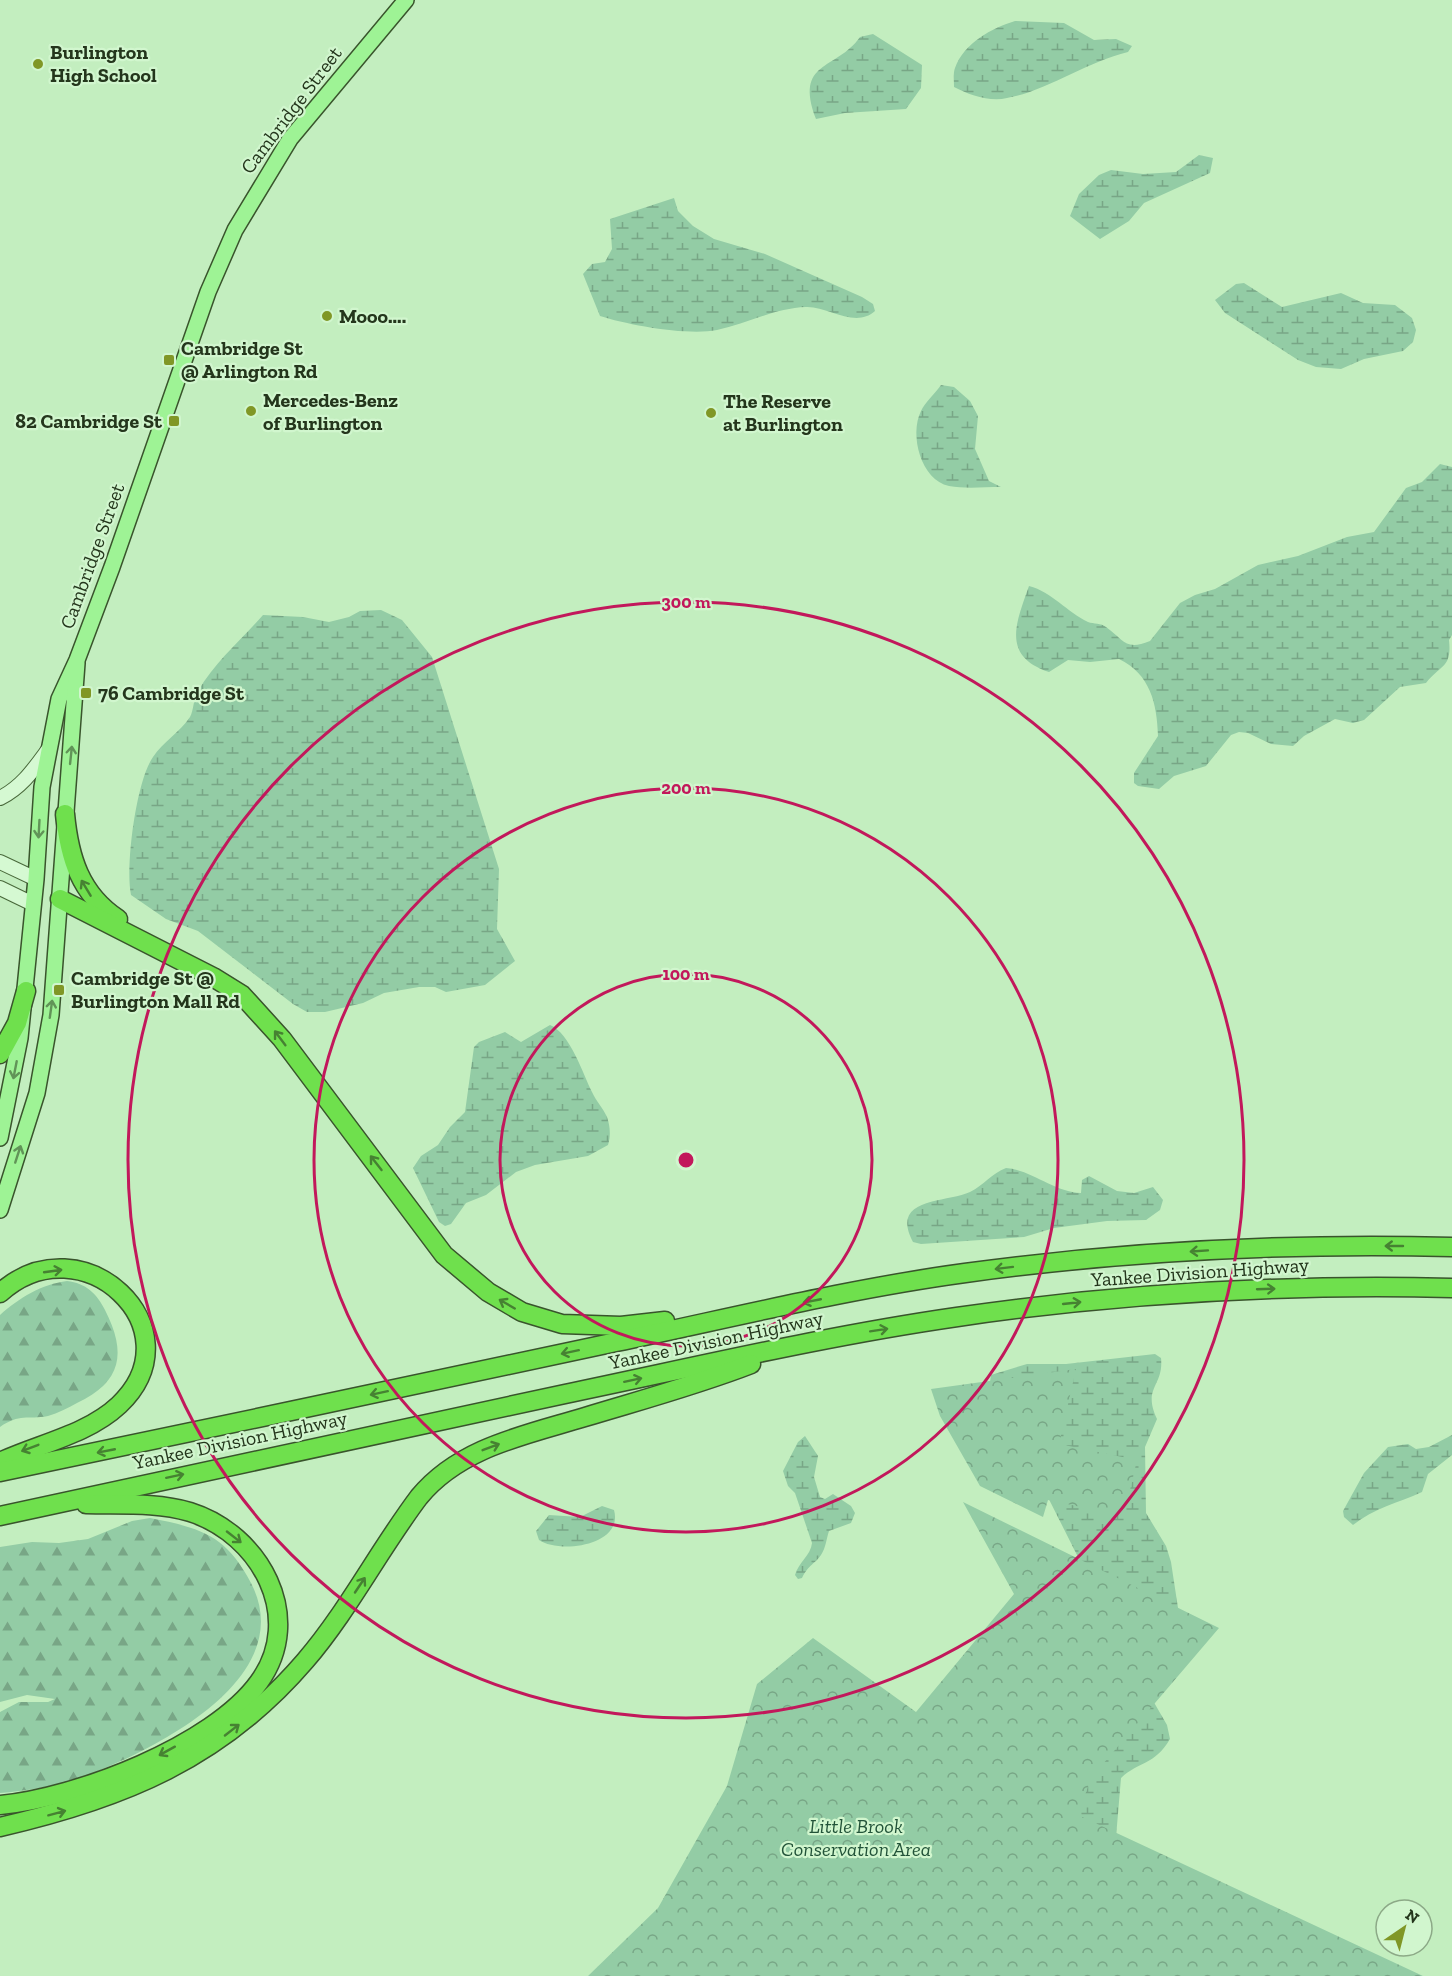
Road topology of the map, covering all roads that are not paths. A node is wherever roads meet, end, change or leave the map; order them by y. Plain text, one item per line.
1 (406, 0) edge
2 (77, 660) junction
3 (48, 750) junction
4 (0, 798) edge
5 (65, 814) junction
6 (0, 862) edge
7 (36, 879) junction
8 (0, 888) edge
9 (60, 899) junction
10 (33, 904) junction
11 (182, 962) junction
12 (26, 991) junction
13 (0, 1054) edge
14 (0, 1138) edge
15 (0, 1210) edge
16 (1452, 1247) edge
17 (1452, 1288) edge
18 (0, 1293) edge
19 (771, 1309) junction
20 (801, 1345) junction
21 (0, 1462) edge
22 (0, 1472) edge
23 (57, 1504) junction
24 (0, 1516) edge
25 (0, 1805) edge
26 (0, 1827) edge

1 - 2 main road, Cambridge Street
2 - 3 main road, Cambridge Street
5 -> 2 main road, Cambridge Street
3 - 4 main road
3 -> 7 main road, Cambridge Street
5 - 9 main road, Cambridge Street
11 -> 5 highway
6 - 7 main road
7 - 9 main road
7 - 10 main road, Cambridge Street
8 - 10 main road
9 - 10 main road
9 - 11 highway
15 -> 9 main road, Cambridge Street
10 - 12 main road, Cambridge Street
19 -> 11 highway
12 - 13 highway
12 -> 14 main road, Cambridge Street
16 -> 19 highway, Yankee Division Highway
20 -> 17 highway, Yankee Division Highway
18 -> 21 highway
19 -> 22 highway, Yankee Division Highway
23 -> 20 highway, Yankee Division Highway
26 -> 20 highway
23 - 24 highway, Yankee Division Highway
23 -> 25 highway

